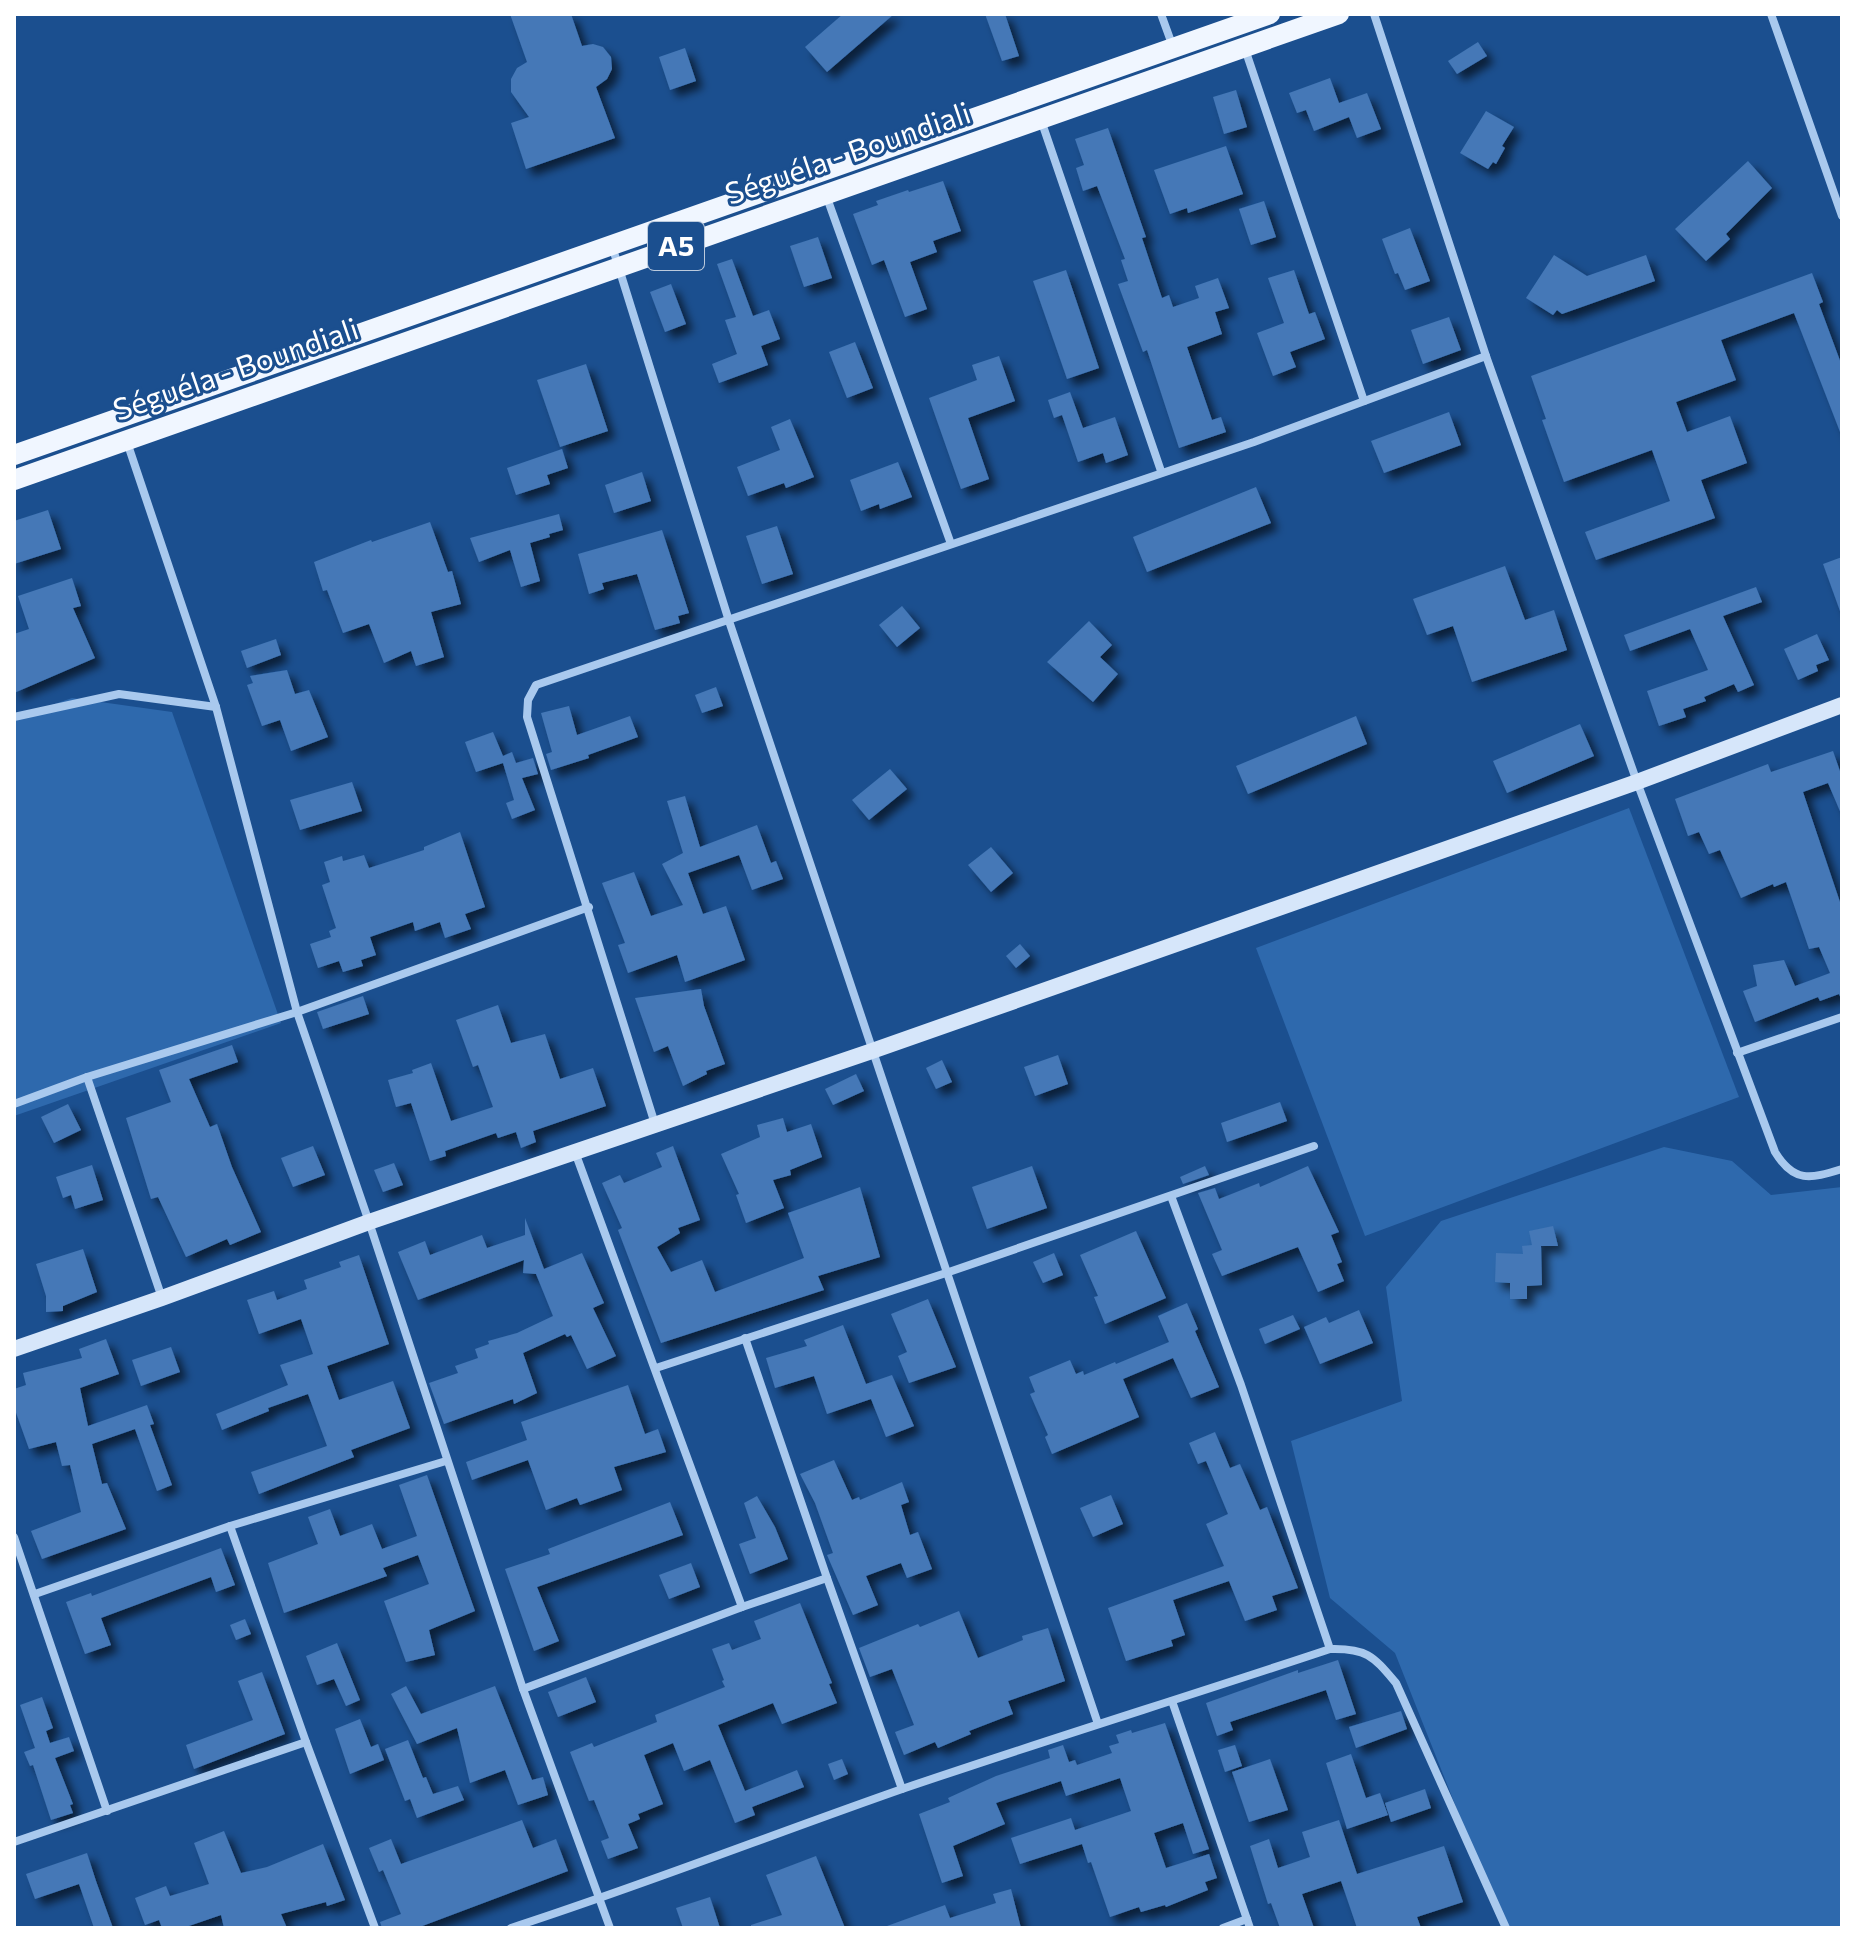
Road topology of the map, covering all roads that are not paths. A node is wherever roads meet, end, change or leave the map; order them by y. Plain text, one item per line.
1 (1161, 14) edge
2 (1270, 14) edge
3 (1339, 14) edge
4 (1374, 14) edge
5 (1771, 14) edge
6 (1173, 47) junction
7 (1244, 48) junction
8 (1041, 118) junction
9 (826, 194) junction
10 (1842, 216) edge
11 (612, 245) junction
12 (618, 266) junction
13 (1486, 356) junction
14 (1364, 401) junction
15 (127, 440) junction
16 (14, 455) edge
17 (1161, 471) junction
18 (14, 480) edge
19 (951, 544) junction
20 (729, 621) junction
21 (1842, 705) edge
22 (216, 707) junction
23 (14, 717) edge
24 (1637, 782) junction
25 (589, 907) junction
26 (297, 1012) junction
27 (1842, 1017) edge
28 (872, 1051) junction
29 (1737, 1053) junction
30 (87, 1077) junction
31 (14, 1104) edge
32 (656, 1125) junction
33 (1314, 1146) dead end
34 (574, 1151) junction
35 (1842, 1169) edge
36 (1171, 1196) junction
37 (369, 1222) junction
38 (946, 1273) junction
39 (162, 1298) junction
40 (745, 1338) junction
41 (14, 1349) edge
42 (656, 1368) junction
43 (446, 1461) junction
44 (230, 1526) junction
45 (14, 1537) edge
46 (827, 1578) junction
47 (35, 1594) junction
48 (742, 1607) junction
49 (1330, 1649) junction
50 (523, 1689) junction
51 (1172, 1701) junction
52 (1098, 1724) junction
53 (306, 1742) junction
54 (902, 1789) junction
55 (107, 1811) junction
56 (14, 1842) edge
57 (600, 1899) junction
58 (1249, 1924) edge
59 (375, 1928) edge
60 (511, 1928) edge
61 (610, 1928) edge
62 (1223, 1928) edge
63 (1506, 1928) edge

1 - 6 street
2 - 6 main road, Séguéla - Boundiali / A5
3 - 7 main road, Séguéla - Boundiali / A5
4 - 13 street
5 - 10 street
6 - 11 main road, Séguéla - Boundiali / A5
7 - 8 main road, Séguéla - Boundiali / A5
7 - 14 street
8 - 9 main road, Séguéla - Boundiali / A5
8 - 17 street
9 - 12 main road, Séguéla - Boundiali / A5
9 - 19 street
11 - 12 street
11 - 16 main road, Séguéla - Boundiali / A5
12 - 15 main road, Séguéla - Boundiali / A5
12 - 20 street
13 - 14 street
13 - 24 street
14 - 17 street
15 - 18 main road, Séguéla - Boundiali / A5
15 - 22 street
17 - 19 street
19 - 20 street
20 - 25 street
20 - 28 street
21 - 24 street
22 - 23 street
22 - 26 street
24 - 28 street
24 - 29 street
25 - 26 street
25 - 32 street
26 - 30 street
26 - 37 street
27 - 29 street
28 - 32 street
28 - 38 street
29 - 35 street
30 - 31 street
30 - 39 street
32 - 34 street
33 - 36 street
34 - 37 street
34 - 42 street
36 - 38 street
36 - 49 street
37 - 39 street
37 - 43 street
38 - 40 street
38 - 52 street
39 - 41 street
40 - 42 street
40 - 46 street
42 - 48 street
43 - 44 street
43 - 50 street
44 - 47 street
44 - 53 street
45 - 47 street
46 - 48 street
46 - 54 street
47 - 55 street
48 - 50 street
49 - 51 street
49 - 63 street
50 - 57 street
51 - 52 street
51 - 58 street
52 - 54 street
53 - 55 street
53 - 59 street
54 - 57 street
55 - 56 street
57 - 60 street
57 - 61 street
58 - 62 street

